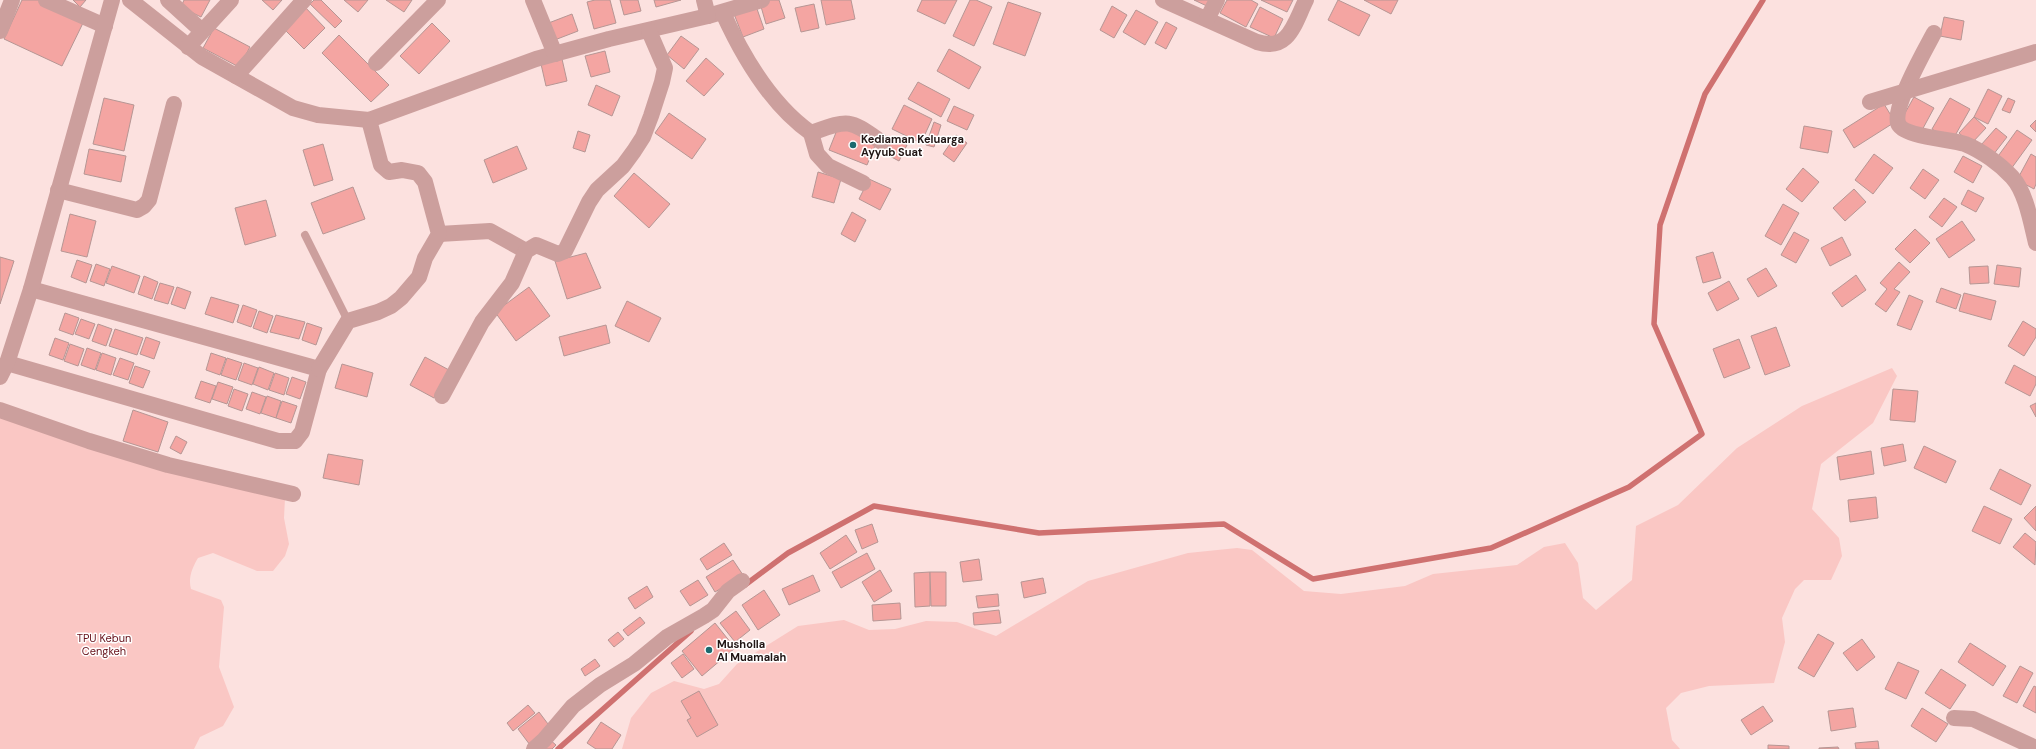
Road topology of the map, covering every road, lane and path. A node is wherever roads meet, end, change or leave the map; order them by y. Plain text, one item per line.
1 (12, 0) edge
2 (46, 0) edge
3 (112, 0) edge
4 (130, 0) edge
5 (168, 0) edge
6 (231, 0) edge
7 (304, 0) edge
8 (438, 0) edge
9 (532, 0) edge
10 (704, 0) edge
11 (762, 0) edge
12 (1163, 0) edge
13 (1217, 0) edge
14 (1306, 0) edge
15 (715, 14) junction
16 (1207, 19) junction
17 (105, 26) junction
18 (0, 31) edge
19 (202, 31) junction
20 (649, 31) junction
21 (1934, 33) dead end
22 (188, 48) junction
23 (2036, 52) edge
24 (555, 54) junction
25 (376, 63) dead end
26 (236, 76) junction
27 (1905, 91) junction
28 (1870, 102) dead end
29 (174, 104) dead end
30 (369, 120) junction
31 (811, 133) junction
32 (883, 143) dead end
33 (863, 182) dead end
34 (58, 190) junction
35 (439, 234) junction
36 (305, 235) dead end
37 (2036, 243) edge
38 (526, 251) junction
39 (31, 289) junction
40 (348, 321) junction
41 (319, 369) junction
42 (4, 370) edge
43 (442, 396) dead end
44 (0, 410) edge
45 (293, 494) dead end
46 (742, 581) dead end
47 (1954, 718) dead end
48 (2036, 748) edge
49 (534, 749) edge

1 - 18 street
2 - 17 street
3 - 17 street
4 - 22 street
5 - 19 street
6 - 19 street
7 - 26 street
8 - 25 street
9 - 24 street
10 - 15 street
11 - 15 street
12 - 16 street
13 - 16 street
14 - 16 street
15 - 20 street
15 - 31 street
17 - 34 street
19 - 22 street
20 - 24 street
20 - 38 street
21 - 27 street
22 - 26 street
23 - 27 street
24 - 30 street
26 - 30 street
27 - 28 street
27 - 37 street
29 - 34 street
30 - 35 street
31 - 32 street
31 - 33 street
34 - 39 street
35 - 38 street
35 - 40 street
36 - 40 lane
38 - 43 street
39 - 41 street
39 - 42 street
40 - 41 street
41 - 42 street
44 - 45 street
46 - 49 street
47 - 48 street

